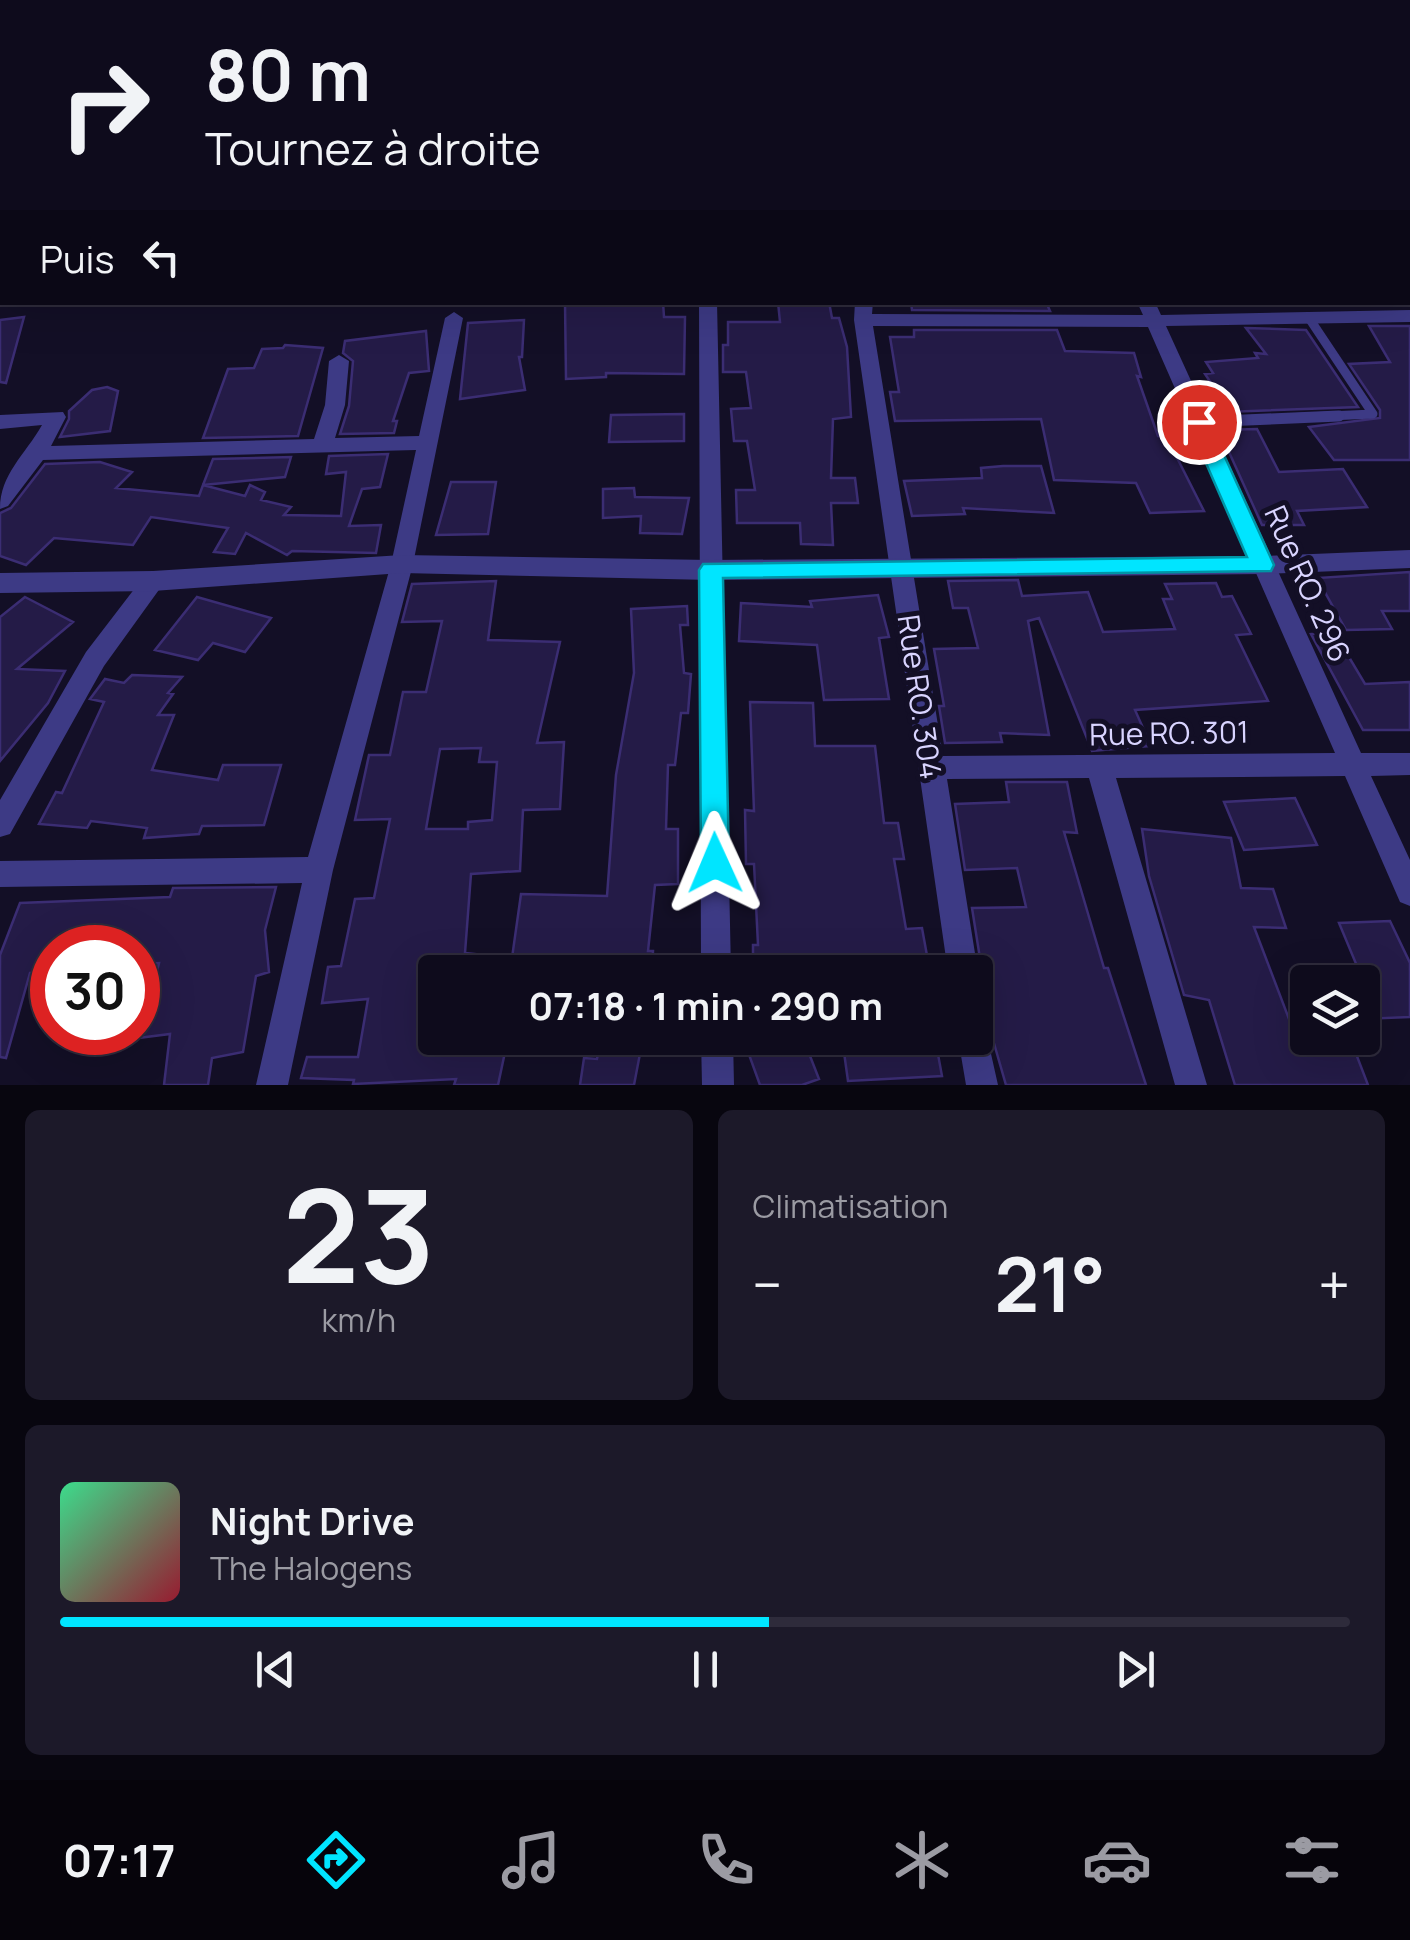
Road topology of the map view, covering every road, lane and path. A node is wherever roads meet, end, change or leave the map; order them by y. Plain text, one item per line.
1 (708, 305) edge
2 (1304, 310) edge
3 (864, 311) edge
4 (1003, 312) edge
5 (1150, 312) edge
6 (1410, 316) edge
7 (454, 318) dead end
8 (339, 361) dead end
9 (0, 422) edge
10 (1199, 422) junction
11 (427, 443) junction
12 (323, 444) junction
13 (38, 453) junction
14 (0, 501) edge
15 (1410, 559) edge
16 (402, 564) junction
17 (1262, 565) junction
18 (901, 569) junction
19 (711, 570) junction
20 (153, 581) junction
21 (0, 582) edge
22 (1352, 764) junction
23 (1410, 764) edge
24 (1099, 767) junction
25 (929, 768) junction
26 (0, 825) edge
27 (319, 870) junction
28 (0, 874) edge
29 (1410, 892) edge
30 (716, 955) edge
31 (960, 955) edge
32 (717, 1055) edge
33 (977, 1055) edge
34 (272, 1085) edge
35 (718, 1085) edge
36 (982, 1085) edge
37 (1191, 1085) edge

1 - 19 street
2 - 5 street
2 - 6 street
2 - 10 lane
3 - 4 street
3 - 18 street, Rue RO. 304
4 - 5 street
5 - 10 street, Rue RO. 296
7 - 11 street
8 - 12 street
9 - 13 street
10 - 17 street, Rue RO. 296
11 - 12 street
11 - 16 street
12 - 13 street
13 - 14 street
15 - 17 street
16 - 19 street
16 - 20 street
16 - 27 street
17 - 18 street
17 - 22 street, Rue RO. 296
18 - 19 street
18 - 25 street, Rue RO. 304
19 - 30 street
20 - 21 street
20 - 26 street
22 - 23 street, Rue RO. 301
22 - 24 street, Rue RO. 301
22 - 29 street, Rue RO. 296
24 - 25 street, Rue RO. 301
24 - 37 street
25 - 31 street, Rue RO. 304
27 - 28 street
27 - 34 street
32 - 35 street
33 - 36 street

